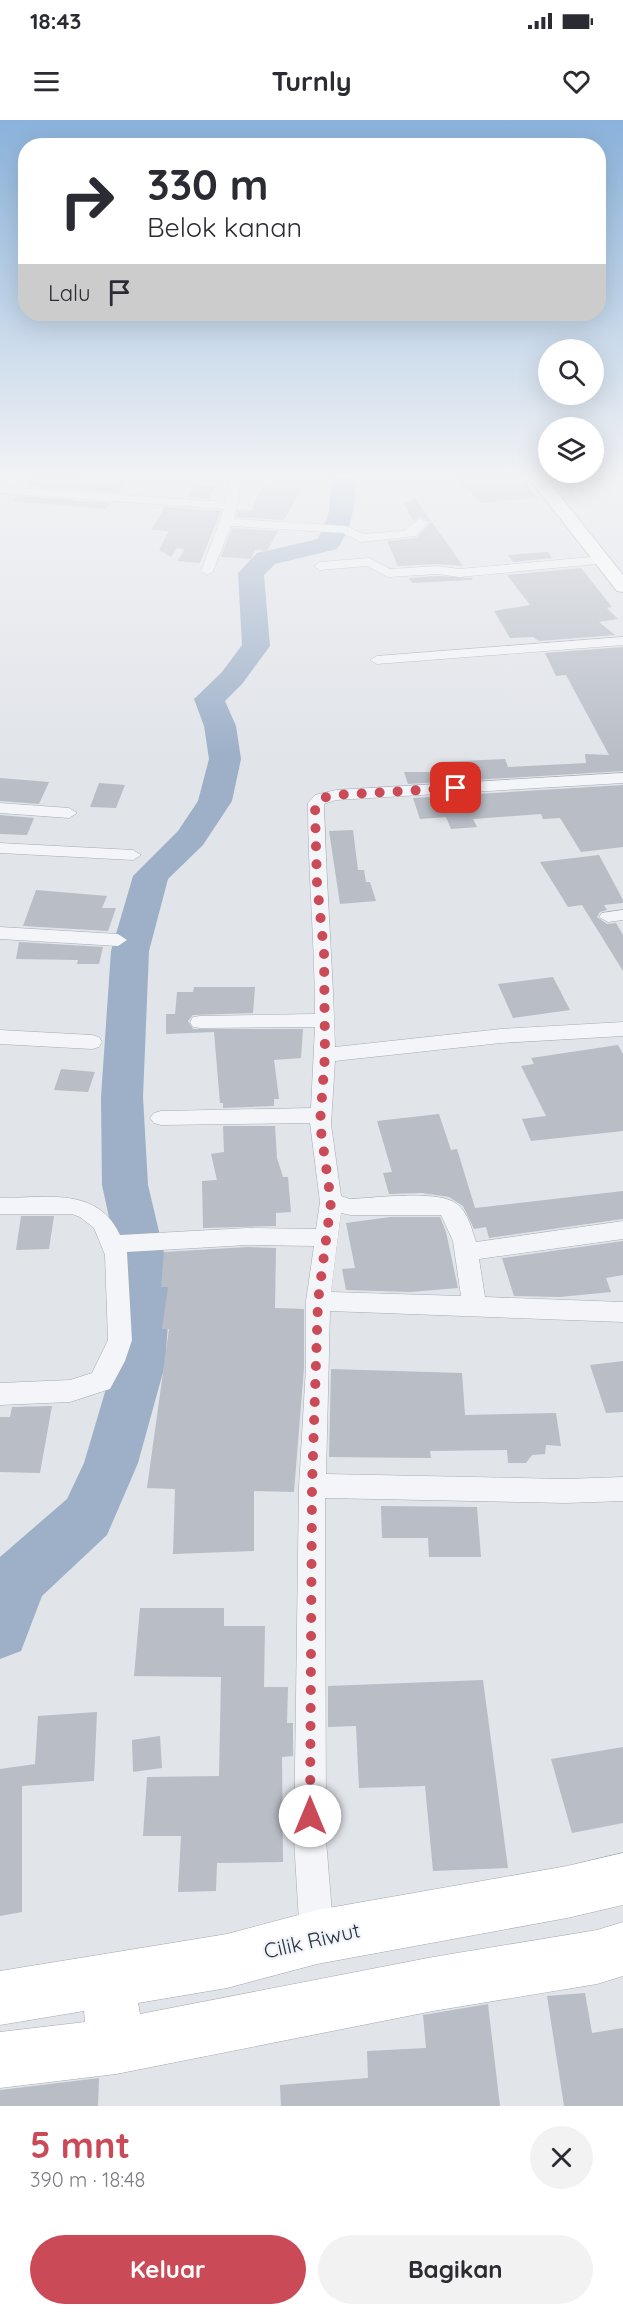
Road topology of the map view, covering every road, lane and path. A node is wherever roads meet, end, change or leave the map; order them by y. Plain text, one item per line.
1 (382, 570) edge
2 (496, 570) edge
3 (610, 570) edge
4 (623, 586) edge
5 (623, 641) edge
6 (378, 660) dead end
7 (623, 778) edge
8 (0, 808) edge
9 (69, 813) dead end
10 (0, 848) edge
11 (133, 855) dead end
12 (0, 933) edge
13 (118, 939) dead end
14 (325, 1020) junction
15 (200, 1022) dead end
16 (623, 1029) edge
17 (0, 1037) edge
18 (92, 1042) dead end
19 (325, 1055) junction
20 (320, 1114) junction
21 (160, 1118) dead end
22 (331, 1202) junction
23 (0, 1206) edge
24 (623, 1230) edge
25 (326, 1238) junction
26 (121, 1244) junction
27 (466, 1252) junction
28 (318, 1301) junction
29 (474, 1307) junction
30 (623, 1312) edge
31 (0, 1394) edge
32 (312, 1486) junction
33 (623, 1490) edge
34 (623, 1879) edge
35 (317, 1937) junction
36 (623, 1949) edge
37 (108, 1980) junction
38 (0, 1998) edge
39 (116, 2046) junction
40 (0, 2060) edge

1 - 2 street
3 - 4 street
5 - 6 street
7 - 14 street
8 - 9 street
10 - 11 street
12 - 13 street
14 - 15 street
14 - 19 street
16 - 19 street
17 - 18 street
19 - 20 street
20 - 21 street
20 - 22 street
22 - 25 street
22 - 27 street
23 - 26 street
24 - 27 street
25 - 26 street
25 - 28 street
26 - 31 street
27 - 29 street
28 - 29 street
28 - 32 street
29 - 30 street
32 - 33 street
32 - 35 street
34 - 35 main road, Cilik Riwut
35 - 37 main road, Cilik Riwut
36 - 39 main road
37 - 38 main road, Cilik Riwut
37 - 39 main road
39 - 40 main road

